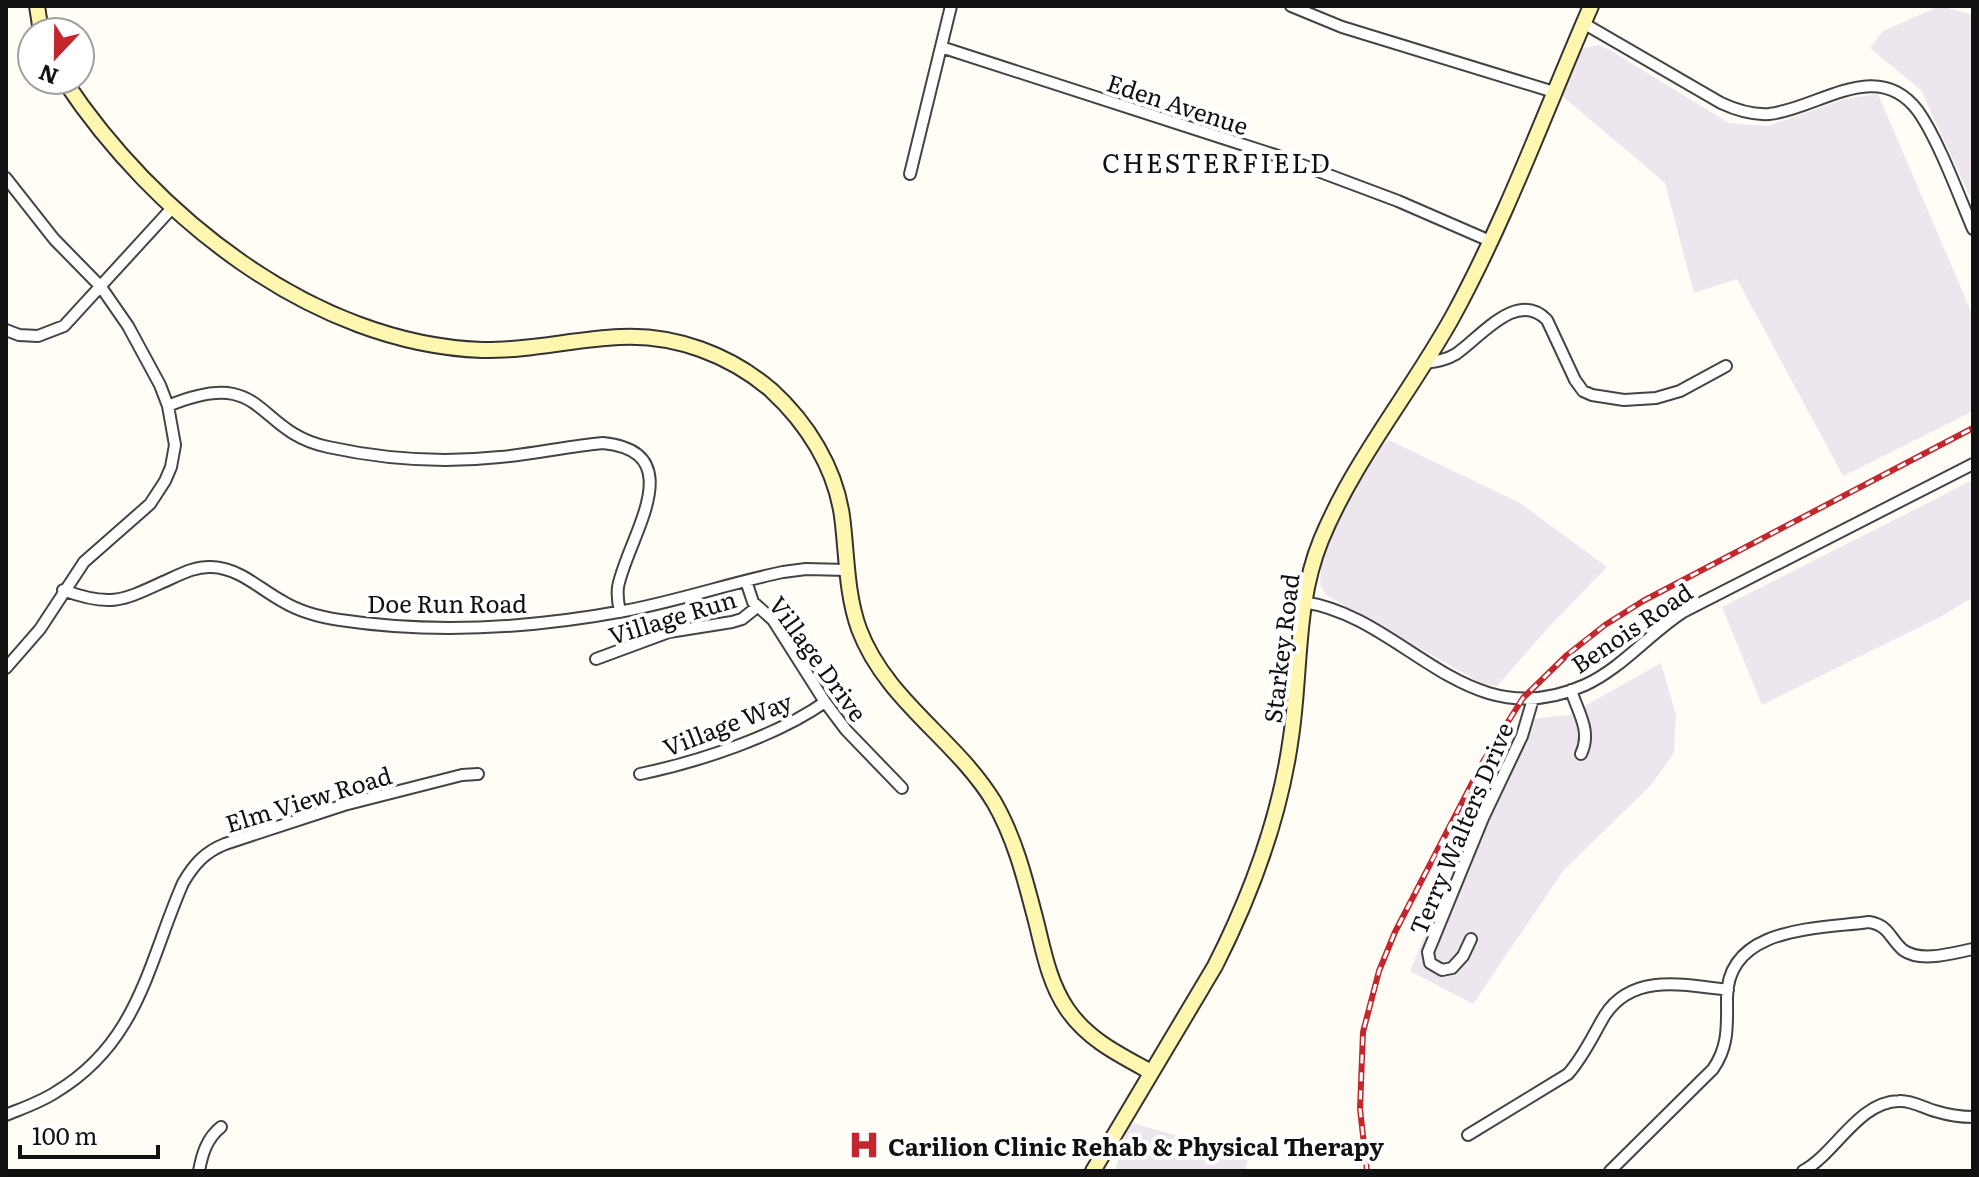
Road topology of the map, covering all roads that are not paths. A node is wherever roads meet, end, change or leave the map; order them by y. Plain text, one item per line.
1 (951, 6) edge
2 (1291, 6) edge
3 (1591, 6) edge
4 (1583, 23) junction
5 (941, 47) junction
6 (1554, 92) junction
7 (76, 96) edge
8 (910, 174) dead end
9 (6, 178) edge
10 (173, 207) junction
11 (1973, 229) edge
12 (1490, 241) junction
13 (101, 287) junction
14 (6, 330) edge
15 (1425, 363) junction
16 (1726, 366) dead end
17 (168, 406) junction
18 (1973, 464) edge
19 (847, 570) junction
20 (746, 581) junction
21 (63, 590) junction
22 (1303, 602) junction
23 (757, 607) junction
24 (620, 612) junction
25 (596, 659) dead end
26 (6, 668) edge
27 (1571, 690) junction
28 (1533, 699) junction
29 (825, 702) junction
30 (1581, 754) dead end
31 (478, 774) dead end
32 (640, 774) dead end
33 (902, 788) dead end
34 (1471, 939) dead end
35 (1973, 949) edge
36 (1728, 990) junction
37 (1151, 1072) junction
38 (6, 1115) edge
39 (1973, 1117) edge
40 (221, 1127) dead end
41 (1468, 1135) dead end
42 (199, 1171) edge
43 (1093, 1171) edge
44 (1610, 1171) edge
45 (1803, 1171) edge

1 - 5 street
2 - 6 street
3 - 4 street, Starkey Road
4 - 6 street, Starkey Road
4 - 11 street
5 - 8 street
5 - 12 street, Eden Avenue
6 - 12 street, Starkey Road
7 - 10 street
9 - 13 street
10 - 13 street
10 - 19 street
12 - 15 street, Starkey Road
13 - 14 street
13 - 17 street
15 - 16 street
15 - 22 street, Starkey Road
17 - 21 street
17 - 24 street
18 - 27 street, Benois Road
19 - 20 street, Doe Run Road
19 - 37 street
20 - 23 street, Village Drive
20 - 24 street, Doe Run Road
21 - 24 street, Doe Run Road
21 - 26 street
22 - 28 street, Benois Road
22 - 37 street, Starkey Road
23 - 25 street, Village Run
23 - 29 street, Village Drive
27 - 28 street, Benois Road
27 - 30 street
28 - 34 street, Terry Walters Drive
29 - 32 street, Village Way
29 - 33 street, Village Drive
31 - 38 street, Elm View Road
35 - 36 street
36 - 41 street
36 - 44 street
37 - 43 street, Starkey Road
39 - 45 street
40 - 42 street

